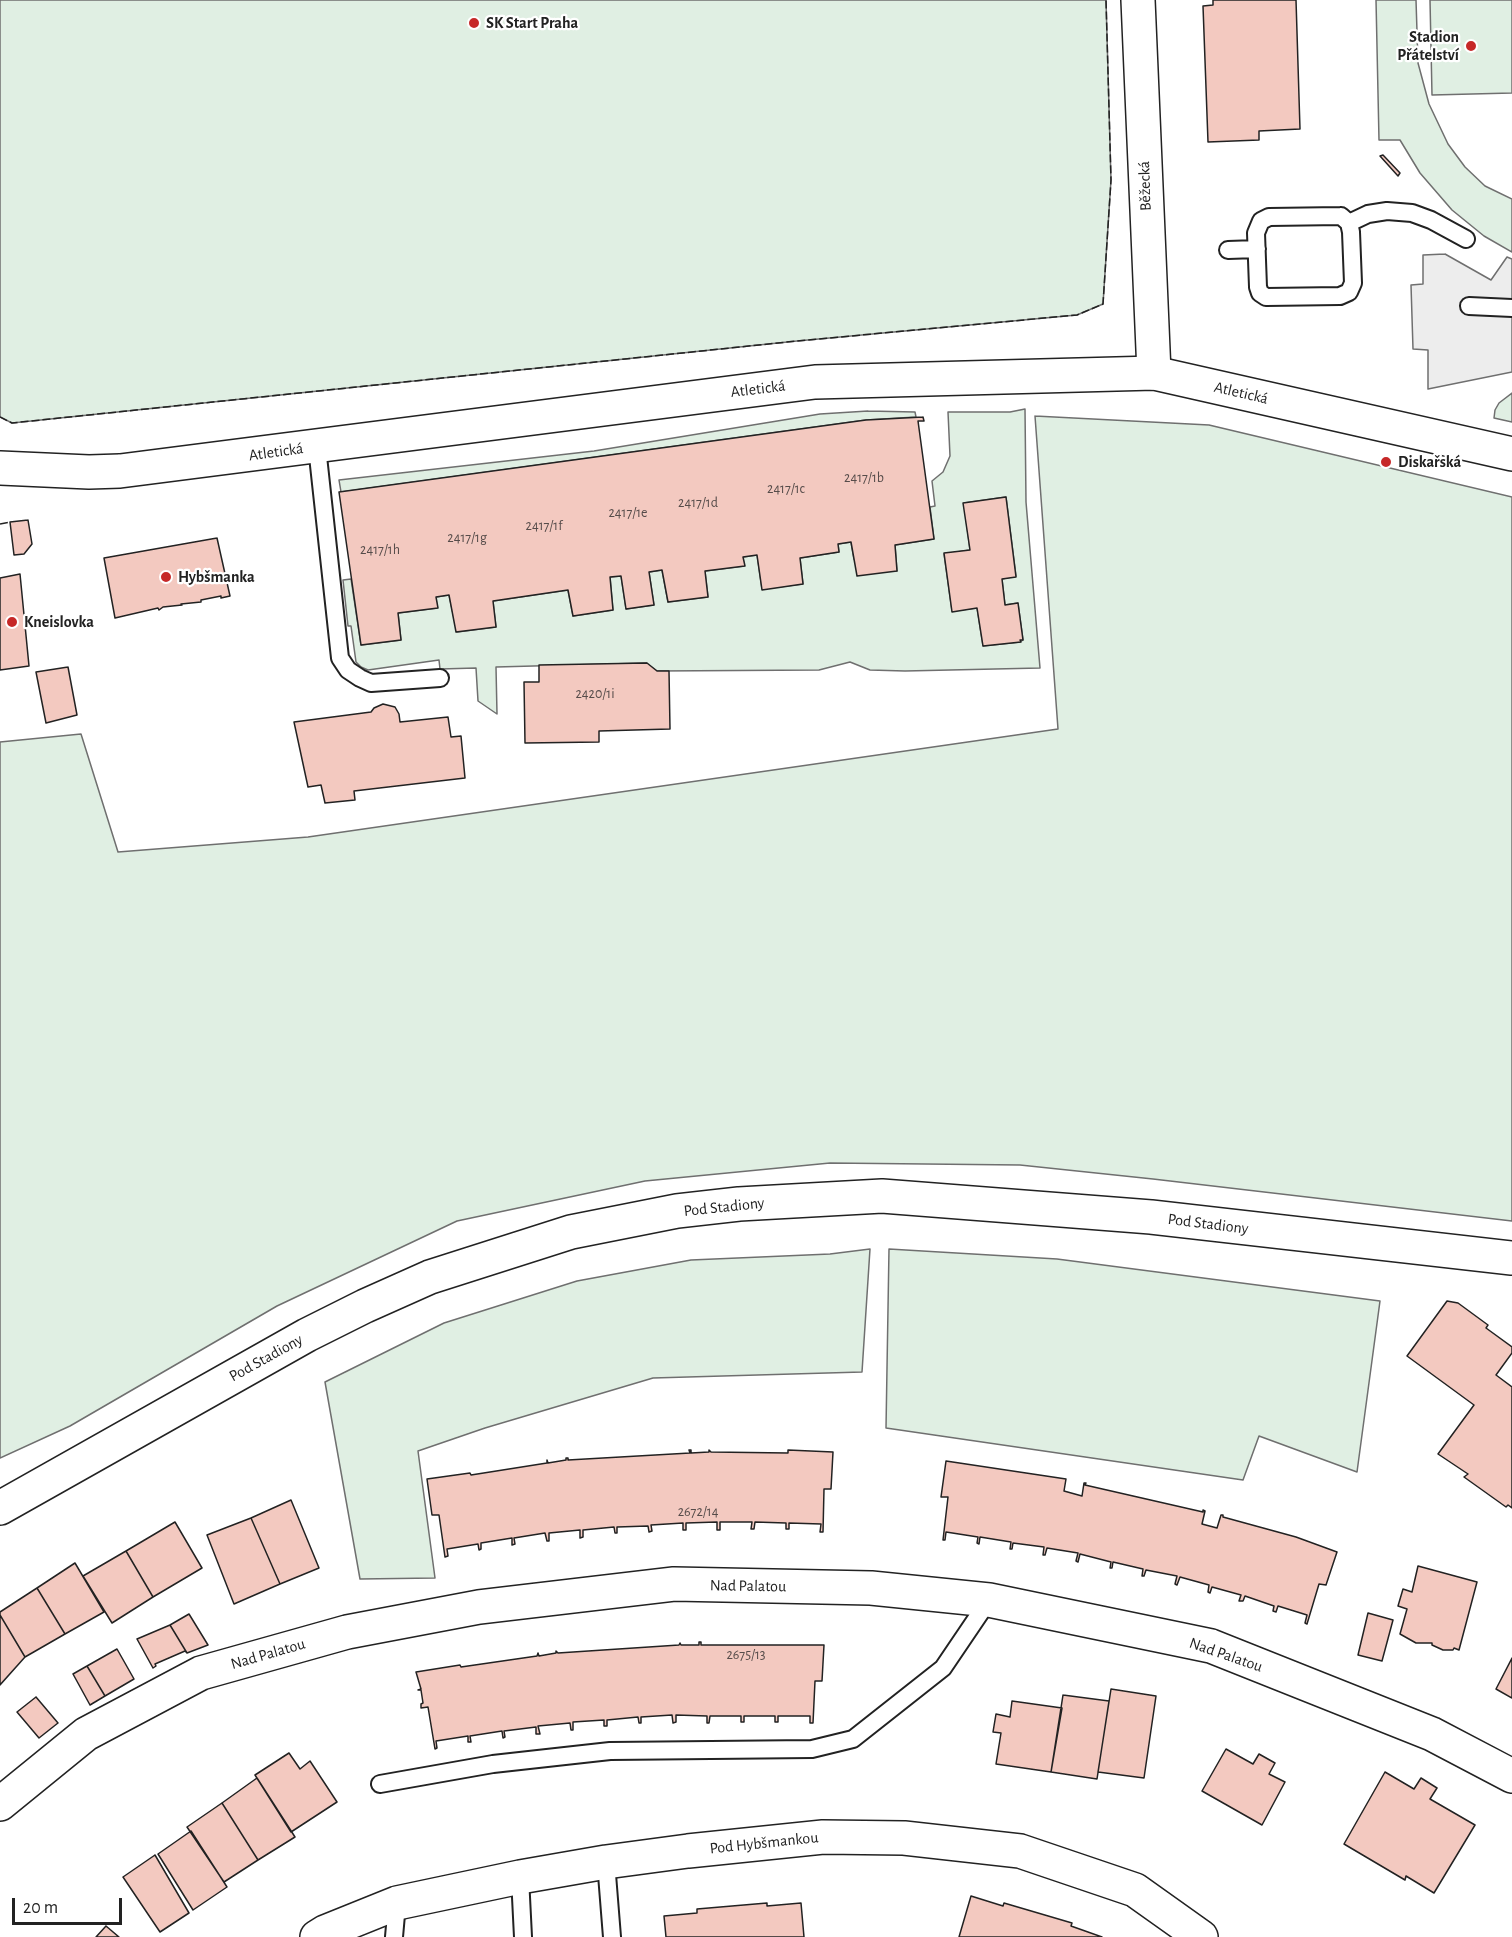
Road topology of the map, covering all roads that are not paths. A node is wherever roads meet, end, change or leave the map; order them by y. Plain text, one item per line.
1 (1138, 0) edge
2 (1349, 223) junction
3 (1466, 239) dead end
4 (1257, 249) junction
5 (1228, 250) dead end
6 (1469, 306) dead end
7 (1512, 308) edge
8 (1154, 373) junction
9 (317, 447) junction
10 (1512, 454) edge
11 (0, 468) edge
12 (441, 678) dead end
13 (1512, 1258) edge
14 (0, 1508) edge
15 (988, 1600) junction
16 (1512, 1776) edge
17 (380, 1784) dead end
18 (0, 1804) edge
19 (606, 1862) junction
20 (520, 1877) junction
21 (397, 1903) junction
22 (317, 1937) edge
23 (394, 1937) edge
24 (523, 1937) edge
25 (612, 1937) edge
26 (1201, 1937) edge

1 - 8 street, Běžecká
2 - 3 lane
2 - 4 lane
2 - 4 lane
4 - 5 lane
6 - 7 lane
8 - 9 street, Atletická
8 - 10 street, Atletická
9 - 11 street, Atletická
9 - 12 lane
13 - 14 street, Pod Stadiony
15 - 16 street, Nad Palatou
15 - 17 lane
15 - 18 street, Nad Palatou
19 - 20 street, Pod Hybšmankou
19 - 25 lane
19 - 26 street, Pod Hybšmankou
20 - 21 street, Pod Hybšmankou
20 - 24 lane
21 - 22 street, Pod Hybšmankou
21 - 23 lane

